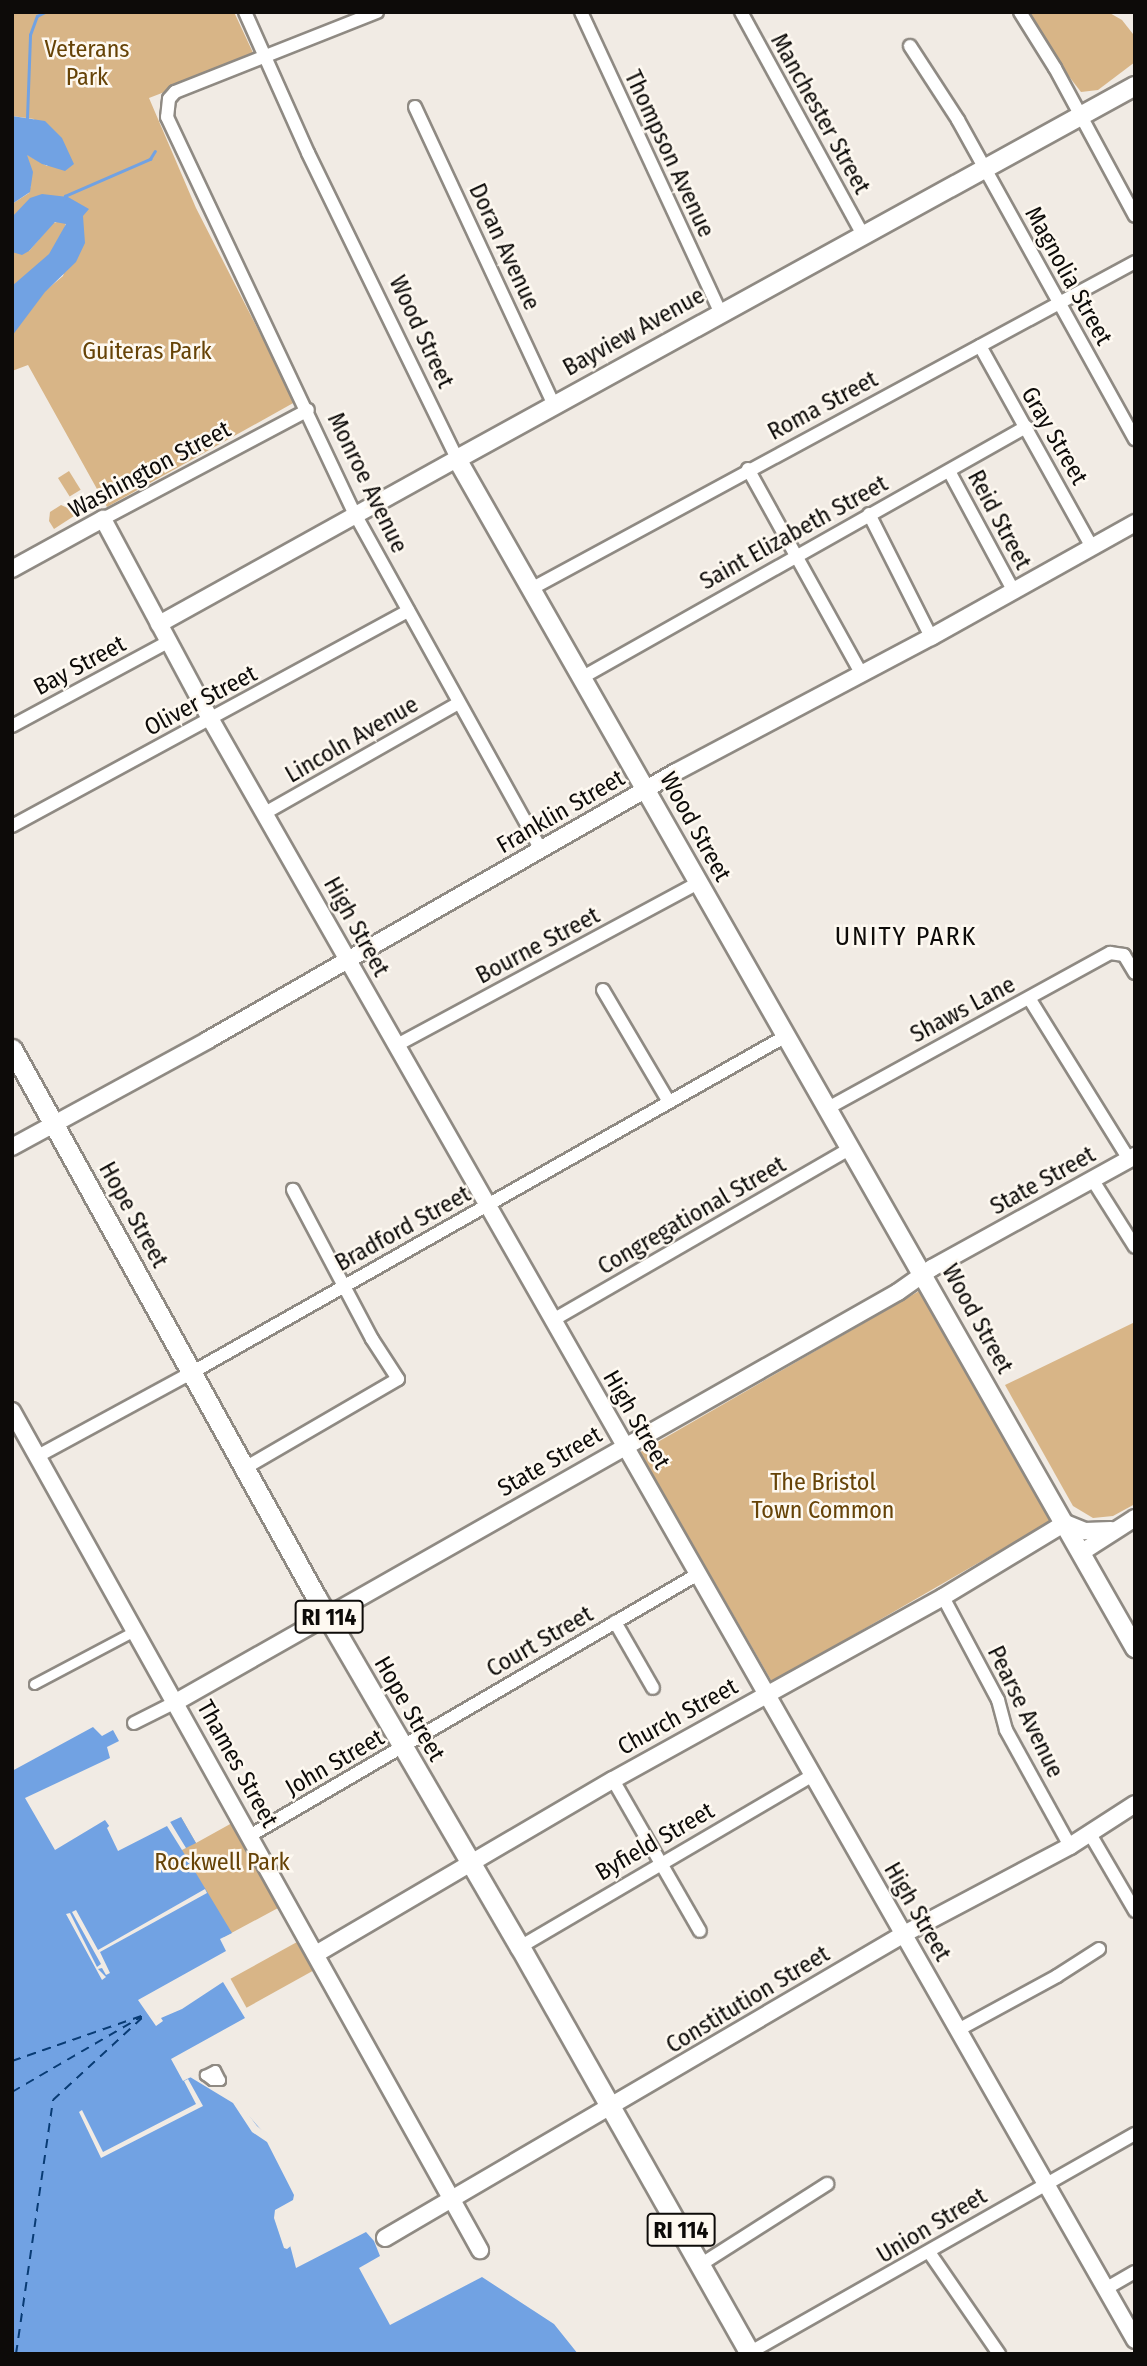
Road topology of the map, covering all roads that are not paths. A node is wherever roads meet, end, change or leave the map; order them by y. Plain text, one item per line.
1 (245, 12) edge
2 (377, 12) edge
3 (581, 12) edge
4 (741, 12) edge
5 (1020, 12) edge
6 (911, 46) dead end
7 (265, 56) junction
8 (1135, 86) edge
9 (415, 107) dead end
10 (1081, 115) junction
11 (985, 169) junction
12 (1135, 216) edge
13 (863, 235) junction
14 (1135, 262) edge
15 (1058, 303) junction
16 (720, 312) junction
17 (980, 346) junction
18 (554, 405) junction
19 (308, 410) junction
20 (1026, 427) junction
21 (1135, 439) edge
22 (457, 459) junction
23 (748, 469) junction
24 (948, 471) junction
25 (869, 514) junction
26 (356, 516) junction
27 (103, 519) junction
28 (1135, 523) edge
29 (1092, 547) junction
30 (795, 555) junction
31 (12, 569) edge
32 (531, 589) junction
33 (1013, 590) junction
34 (408, 611) junction
35 (159, 624) junction
36 (931, 637) junction
37 (168, 642) junction
38 (861, 673) junction
39 (583, 677) junction
40 (459, 703) junction
41 (211, 720) junction
42 (12, 726) edge
43 (646, 789) junction
44 (265, 813) junction
45 (12, 826) edge
46 (541, 850) junction
47 (698, 883) junction
48 (348, 958) junction
49 (1135, 973) edge
50 (603, 990) dead end
51 (1029, 998) junction
52 (786, 1036) junction
53 (397, 1045) junction
54 (12, 1049) edge
55 (668, 1102) junction
56 (828, 1108) junction
57 (54, 1124) junction
58 (12, 1147) edge
59 (851, 1148) junction
60 (1132, 1157) edge
61 (1093, 1179) junction
62 (293, 1190) dead end
63 (488, 1205) junction
64 (1135, 1247) edge
65 (923, 1274) junction
66 (344, 1286) junction
67 (553, 1320) junction
68 (191, 1373) junction
69 (12, 1411) edge
70 (625, 1446) junction
71 (38, 1456) junction
72 (245, 1468) junction
73 (1135, 1518) edge
74 (1065, 1523) junction
75 (1111, 1531) junction
76 (1082, 1552) junction
77 (698, 1574) junction
78 (943, 1597) junction
79 (329, 1617) junction
80 (615, 1622) junction
81 (136, 1630) junction
82 (1135, 1648) edge
83 (34, 1684) dead end
84 (653, 1688) dead end
85 (766, 1694) junction
86 (176, 1702) junction
87 (134, 1724) dead end
88 (403, 1748) junction
89 (813, 1775) junction
90 (613, 1780) junction
91 (1135, 1804) edge
92 (1090, 1834) junction
93 (251, 1835) junction
94 (1069, 1846) junction
95 (470, 1863) junction
96 (662, 1863) junction
97 (1135, 1912) edge
98 (700, 1931) dead end
99 (904, 1934) junction
100 (520, 1947) junction
101 (1099, 1949) dead end
102 (316, 1954) junction
103 (958, 2030) junction
104 (611, 2107) junction
105 (1135, 2134) edge
106 (1046, 2183) junction
107 (827, 2184) dead end
108 (452, 2199) junction
109 (386, 2238) dead end
110 (480, 2250) dead end
111 (929, 2252) junction
112 (700, 2265) junction
113 (1135, 2272) edge
114 (1107, 2288) junction
115 (1135, 2340) edge
116 (750, 2353) edge
117 (999, 2354) edge

1 - 7 street, Wood Street
2 - 7 street
3 - 16 street, Thompson Avenue
4 - 13 street, Manchester Street
5 - 10 street
6 - 11 street, Magnolia Street
7 - 19 street, Monroe Avenue
7 - 22 street, Wood Street
8 - 10 main road, Bayview Avenue
9 - 18 street, Doran Avenue
10 - 11 main road, Bayview Avenue
10 - 12 street
11 - 13 main road, Bayview Avenue
11 - 15 street, Magnolia Street
13 - 16 main road, Bayview Avenue
14 - 15 street, Roma Street
15 - 17 street, Roma Street
15 - 21 street, Magnolia Street
16 - 18 main road, Bayview Avenue
17 - 20 street, Gray Street
17 - 23 street, Roma Street
18 - 22 main road, Bayview Avenue
19 - 26 street, Monroe Avenue
19 - 27 street, Washington Street
20 - 24 street, Saint Elizabeth Street
20 - 29 street, Gray Street
22 - 26 street, Bayview Avenue
22 - 32 main road, Wood Street
23 - 30 street
23 - 32 street, Roma Street
24 - 25 street, Saint Elizabeth Street
24 - 33 street, Reid Street
25 - 30 street, Saint Elizabeth Street
25 - 36 street
26 - 34 street, Monroe Avenue
26 - 35 street, Bayview Avenue
27 - 31 street, Washington Street
27 - 35 street, High Street
28 - 29 street, Franklin Street
29 - 33 street, Franklin Street
30 - 38 street
30 - 39 street, Saint Elizabeth Street
32 - 39 main road, Wood Street
33 - 36 street, Franklin Street
34 - 40 street, Monroe Avenue
34 - 41 street, Oliver Street
35 - 37 street, High Street
36 - 38 street, Franklin Street
37 - 41 street, High Street
37 - 42 street, Bay Street
38 - 43 street, Franklin Street
39 - 43 main road, Wood Street
40 - 44 street, Lincoln Avenue
40 - 46 street, Monroe Avenue
41 - 44 street, High Street
41 - 45 street, Oliver Street
43 - 46 street, Franklin Street
43 - 47 main road, Wood Street
44 - 48 street, High Street
46 - 48 street, Franklin Street
47 - 52 main road, Wood Street
47 - 53 street, Bourne Street
48 - 53 street, High Street
48 - 57 street, Franklin Street
49 - 51 street, Shaws Lane
50 - 55 street
51 - 56 street, Shaws Lane
51 - 60 street
52 - 55 street, Bradford Street
52 - 56 main road, Wood Street
53 - 63 street, High Street
54 - 57 main road, Hope Street / RI 114
55 - 63 street, Bradford Street
56 - 59 main road, Wood Street
57 - 58 street, Franklin Street
57 - 68 main road, Hope Street / RI 114
59 - 65 main road, Wood Street
59 - 67 street, Congregational Street
60 - 61 street, State Street
61 - 64 street
61 - 65 street, State Street
62 - 66 street
63 - 66 street, Bradford Street
63 - 67 street, High Street
65 - 70 street, State Street
65 - 74 main road, Wood Street
66 - 68 street, Bradford Street
66 - 72 street
67 - 70 street, High Street
68 - 71 street, Bradford Street
68 - 72 main road, Hope Street / RI 114
69 - 71 street, Thames Street
70 - 77 street, High Street
70 - 79 street, State Street
71 - 81 street, Thames Street
72 - 79 main road, Hope Street / RI 114
73 - 75 street
74 - 75 street
74 - 76 main road, Wood Street
74 - 78 street, Church Street
75 - 76 street
76 - 82 main road, Wood Street
77 - 80 street, Court Street
77 - 85 street, High Street
78 - 85 street, Church Street
78 - 94 street, Pearse Avenue
79 - 86 street, State Street
79 - 88 main road, Hope Street / RI 114
80 - 84 street
80 - 88 street, Court Street
81 - 83 street
81 - 86 street, Thames Street
85 - 89 street, High Street
85 - 90 street, Church Street
86 - 87 street, State Street
86 - 93 street, Thames Street
88 - 93 street, John Street
88 - 95 main road, Hope Street / RI 114
89 - 96 street, Byfield Street
89 - 99 street, High Street
90 - 95 street, Church Street
90 - 96 street
91 - 92 street, Constitution Street
92 - 94 street, Constitution Street
92 - 97 street
93 - 102 street, Thames Street
94 - 99 street, Constitution Street
95 - 100 main road, Hope Street / RI 114
95 - 102 street, Church Street
96 - 98 street
96 - 100 street, Byfield Street
99 - 103 street, High Street
99 - 104 street, Constitution Street
100 - 104 main road, Hope Street / RI 114
101 - 103 street
102 - 108 street, Thames Street
103 - 106 street, High Street
104 - 108 street, Constitution Street
104 - 112 main road, Hope Street / RI 114
105 - 106 street, Union Street
106 - 111 street, Union Street
106 - 114 street, High Street
107 - 112 street
108 - 109 street, Constitution Street
108 - 110 street, Thames Street
111 - 116 street, Union Street
111 - 117 street
112 - 116 main road, Hope Street / RI 114
113 - 114 street
114 - 115 street, High Street

